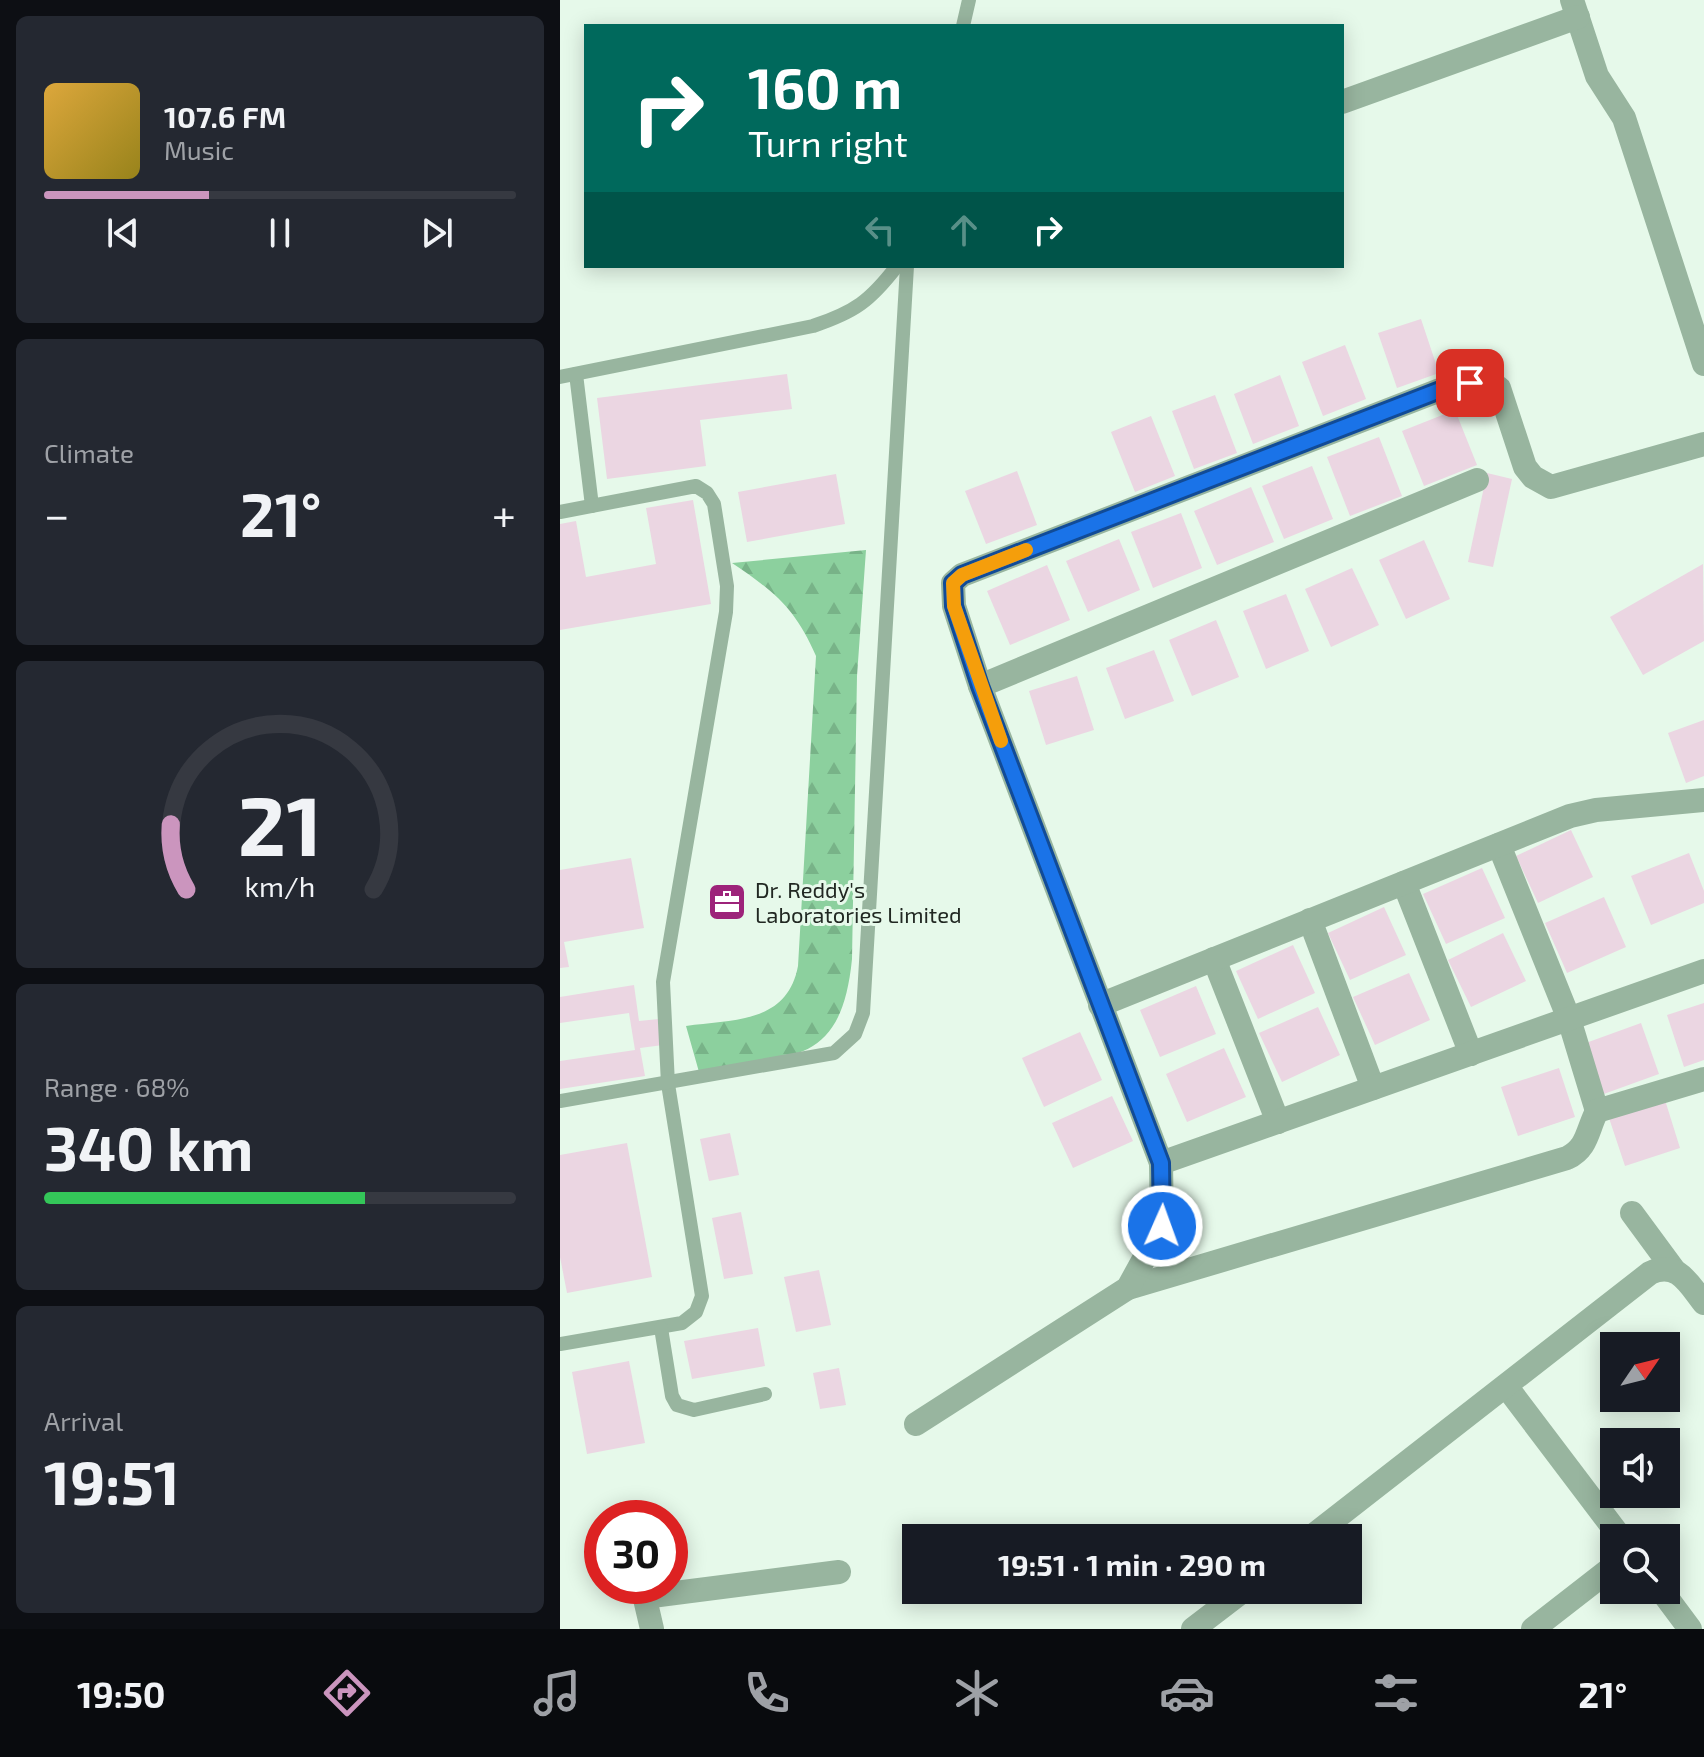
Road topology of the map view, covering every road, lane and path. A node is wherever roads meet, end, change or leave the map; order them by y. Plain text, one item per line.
1 (969, 0) edge
2 (1575, 8) edge
3 (963, 24) edge
4 (1344, 101) edge
5 (895, 268) edge
6 (907, 268) edge
7 (1704, 364) edge
8 (576, 374) junction
9 (560, 377) edge
10 (1704, 444) edge
11 (1477, 480) dead end
12 (592, 506) junction
13 (560, 512) edge
14 (980, 686) junction
15 (1704, 800) edge
16 (1499, 845) junction
17 (1404, 883) junction
18 (1310, 920) junction
19 (1214, 959) junction
20 (1704, 971) edge
21 (1100, 1005) junction
22 (1569, 1019) junction
23 (1471, 1054) junction
24 (1704, 1079) edge
25 (668, 1084) junction
26 (1373, 1088) junction
27 (560, 1101) edge
28 (1597, 1111) junction
29 (1278, 1122) junction
30 (1161, 1163) junction
31 (1632, 1213) dead end
32 (1674, 1270) junction
33 (1128, 1288) junction
34 (1704, 1303) edge
35 (661, 1328) junction
36 (560, 1344) edge
37 (1506, 1386) junction
38 (765, 1394) dead end
39 (916, 1424) dead end
40 (1328, 1524) edge
41 (1610, 1524) edge
42 (839, 1572) dead end
43 (1600, 1577) edge
44 (688, 1587) edge
45 (646, 1604) edge
46 (1226, 1604) edge
47 (1671, 1604) edge
48 (652, 1629) edge
49 (1193, 1629) edge
50 (1533, 1629) edge
51 (1690, 1629) edge

1 - 3 lane
2 - 4 street
2 - 7 street
5 - 8 lane
6 - 25 lane
8 - 9 lane
8 - 12 lane
10 - 14 street
11 - 14 street
12 - 13 lane
12 - 25 lane
14 - 21 street
15 - 16 street
16 - 17 street
16 - 22 street
17 - 18 street
17 - 23 street
18 - 19 street
18 - 26 street
19 - 21 street
19 - 29 street
20 - 22 street
21 - 30 street
22 - 23 street
22 - 28 street
23 - 26 street
24 - 28 street
25 - 27 lane
25 - 35 lane
26 - 29 street
28 - 33 street
29 - 30 street
30 - 33 street
31 - 32 street
32 - 34 street
32 - 37 street
33 - 39 street
35 - 36 lane
35 - 38 lane
37 - 40 street
37 - 41 street
42 - 44 street
43 - 50 street
45 - 48 street
46 - 49 street
47 - 51 street

